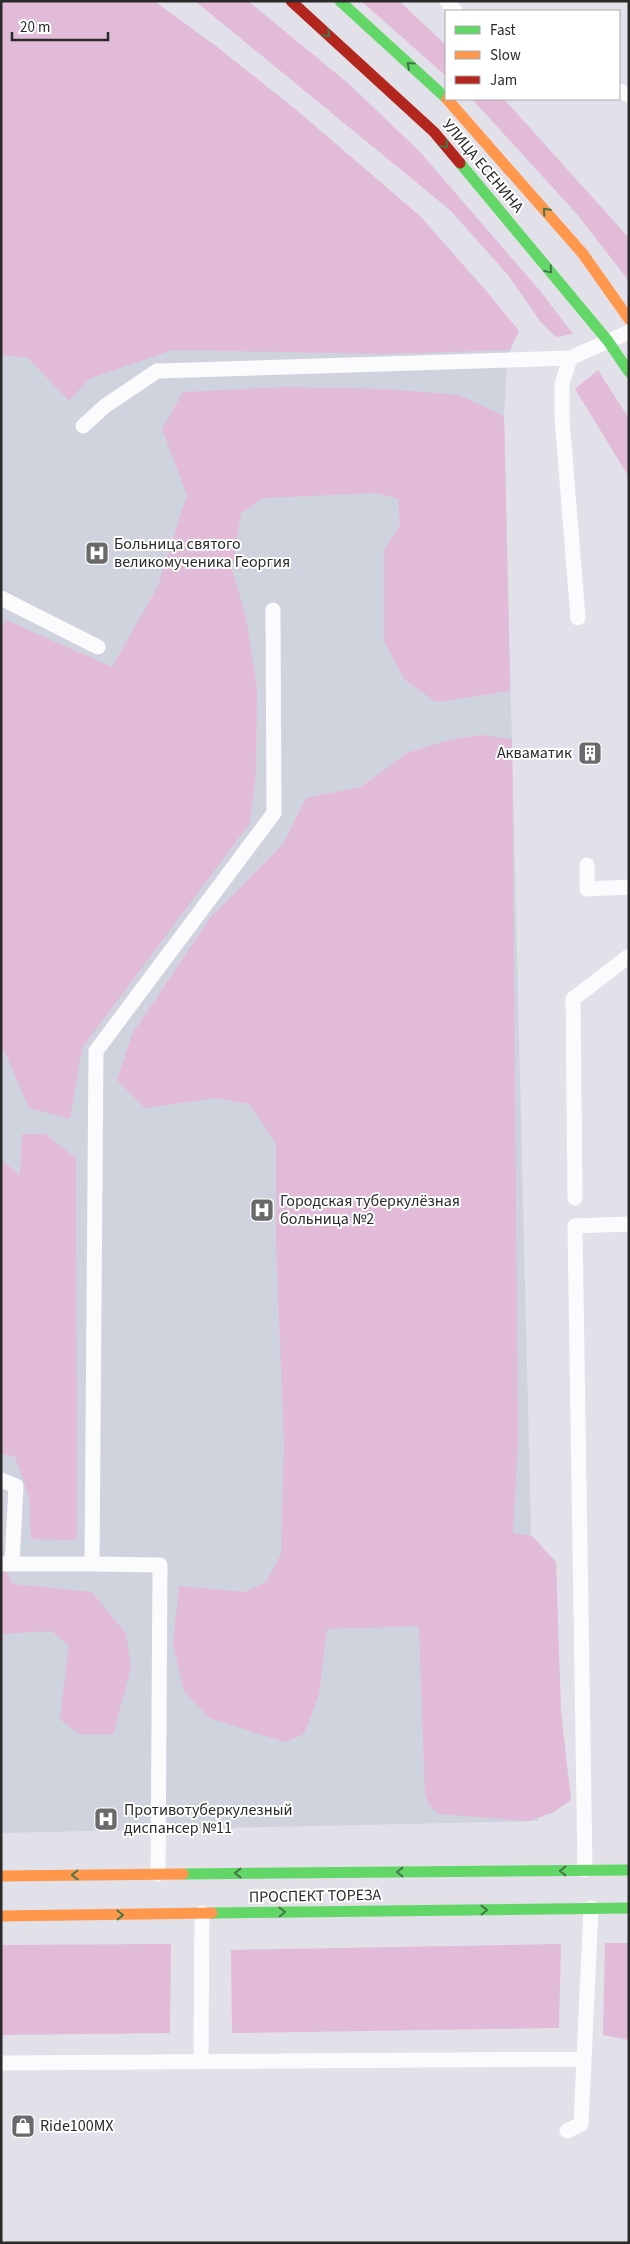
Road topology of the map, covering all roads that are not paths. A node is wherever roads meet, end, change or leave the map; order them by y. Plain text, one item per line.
1 (340, 1) edge
2 (293, 2) edge
3 (445, 96) edge
4 (449, 100) edge
5 (629, 319) edge
6 (629, 332) edge
7 (608, 341) junction
8 (570, 358) junction
9 (629, 372) edge
10 (83, 426) dead end
11 (1, 598) edge
12 (274, 610) dead end
13 (578, 618) dead end
14 (98, 647) dead end
15 (587, 865) dead end
16 (629, 887) edge
17 (629, 956) edge
18 (575, 1198) dead end
19 (629, 1224) edge
20 (1, 1480) edge
21 (7, 1564) edge
22 (92, 1564) junction
23 (586, 1870) junction
24 (629, 1870) edge
25 (158, 1874) junction
26 (1, 1876) edge
27 (591, 1908) junction
28 (629, 1908) edge
29 (202, 1913) junction
30 (1, 1916) edge
31 (584, 2059) junction
32 (201, 2062) junction
33 (1, 2063) edge
34 (567, 2131) dead end

3 -> 1 main road, УЛИЦА ЕСЕНИНА
2 -> 7 main road, УЛИЦА ЕСЕНИНА
5 -> 4 main road, УЛИЦА ЕСЕНИНА
6 - 7 lane
7 - 8 lane
7 - 9 main road, УЛИЦА ЕСЕНИНА
8 - 10 lane
8 - 13 lane
11 - 14 lane
12 - 22 lane
15 - 16 lane
17 - 18 lane
19 - 23 lane
20 - 21 lane
21 - 22 lane
22 - 25 lane
23 - 24 main road, ПРОСПЕКТ ТОРЕЗА
23 -> 25 main road, ПРОСПЕКТ ТОРЕЗА
25 -> 26 main road, ПРОСПЕКТ ТОРЕЗА
27 - 28 main road, ПРОСПЕКТ ТОРЕЗА
29 -> 27 main road, ПРОСПЕКТ ТОРЕЗА
27 - 31 lane
30 -> 29 main road, ПРОСПЕКТ ТОРЕЗА
29 - 32 lane
31 - 32 lane
31 - 34 lane
32 - 33 lane

